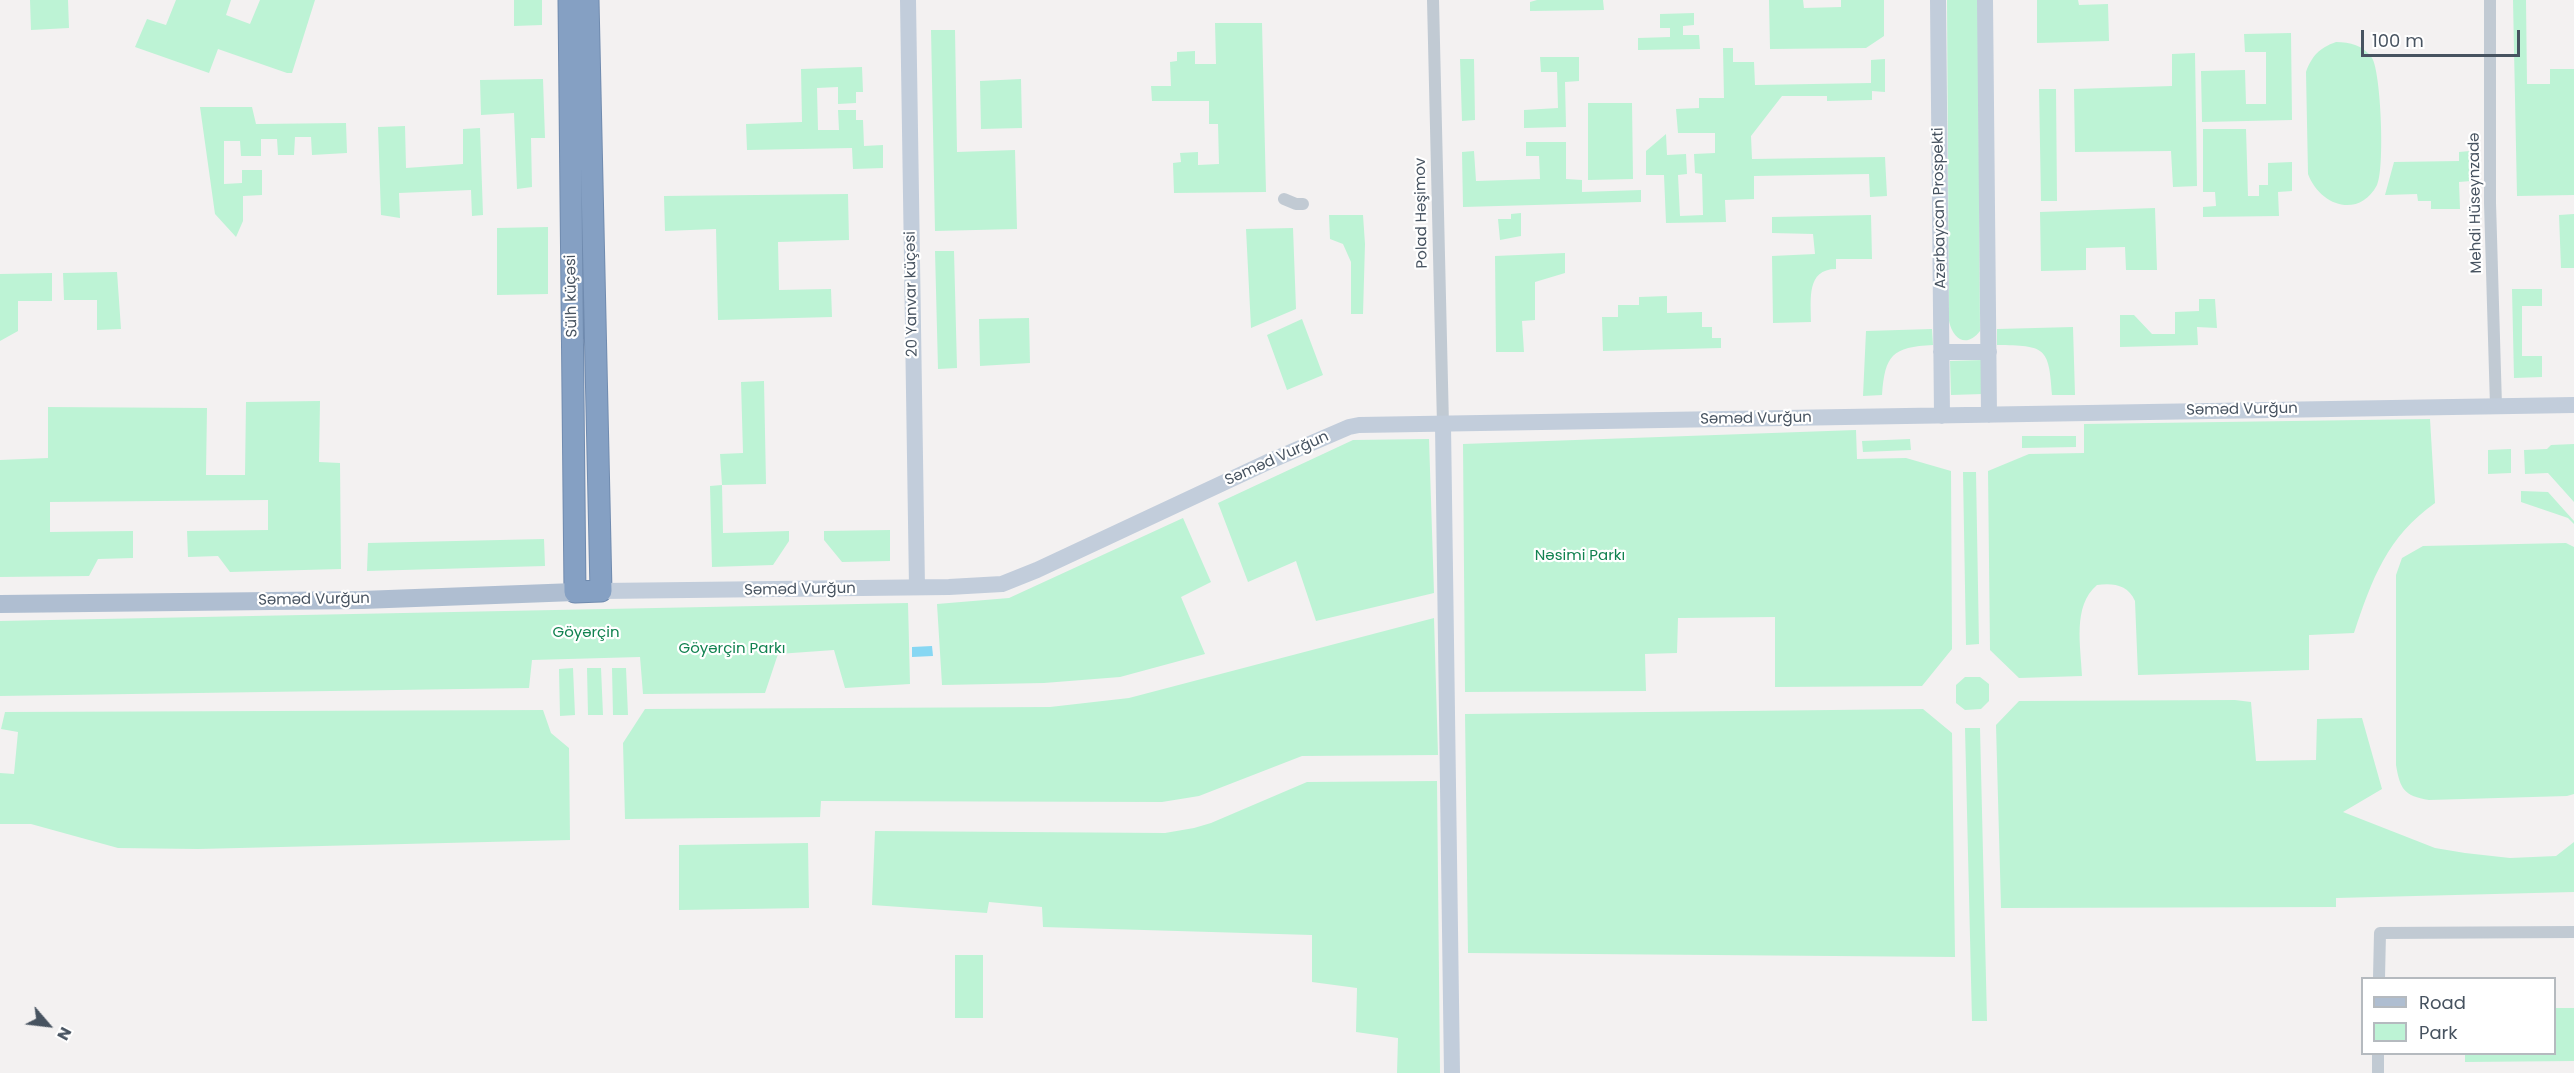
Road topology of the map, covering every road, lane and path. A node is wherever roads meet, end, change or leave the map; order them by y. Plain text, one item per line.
1 (569, 0) edge
2 (588, 0) edge
3 (908, 0) edge
4 (1433, 0) edge
5 (1938, 0) edge
6 (1985, 0) edge
7 (2490, 0) edge
8 (1284, 199) dead end
9 (1302, 204) dead end
10 (594, 269) junction
11 (571, 270) junction
12 (1941, 352) junction
13 (1989, 352) junction
14 (2574, 405) edge
15 (2496, 406) junction
16 (1989, 415) junction
17 (1942, 416) junction
18 (1443, 424) junction
19 (917, 587) junction
20 (601, 591) junction
21 (575, 592) junction
22 (0, 604) edge
23 (2574, 932) edge
24 (2379, 977) edge
25 (2379, 1055) edge
26 (1452, 1073) edge
27 (2378, 1073) edge

1 - 11 highway, Sülh küçəsi
2 - 10 highway, Sülh küçəsi
3 - 19 main road, 20 Yanvar küçəsi
4 - 18 street, Polad Həşimov
5 - 12 main road, Azərbaycan Prospekti
6 - 13 main road
7 - 15 street, Mehdi Hüseynzadə
8 - 9 street
10 - 11 highway
10 - 20 highway, Sülh küçəsi
11 - 21 highway, Sülh küçəsi
12 - 13 main road
12 - 17 main road, Azərbaycan Prospekti
13 - 16 main road
14 - 15 main road, Səməd Vurğun
15 - 16 main road, Səməd Vurğun
16 - 17 main road, Səməd Vurğun
17 - 18 main road, Səməd Vurğun
18 - 19 main road, Səməd Vurğun
18 - 26 main road
19 - 20 main road, Səməd Vurğun
20 - 21 highway, Səməd Vurğun
21 - 22 main road, Səməd Vurğun
23 - 24 street
25 - 27 street

